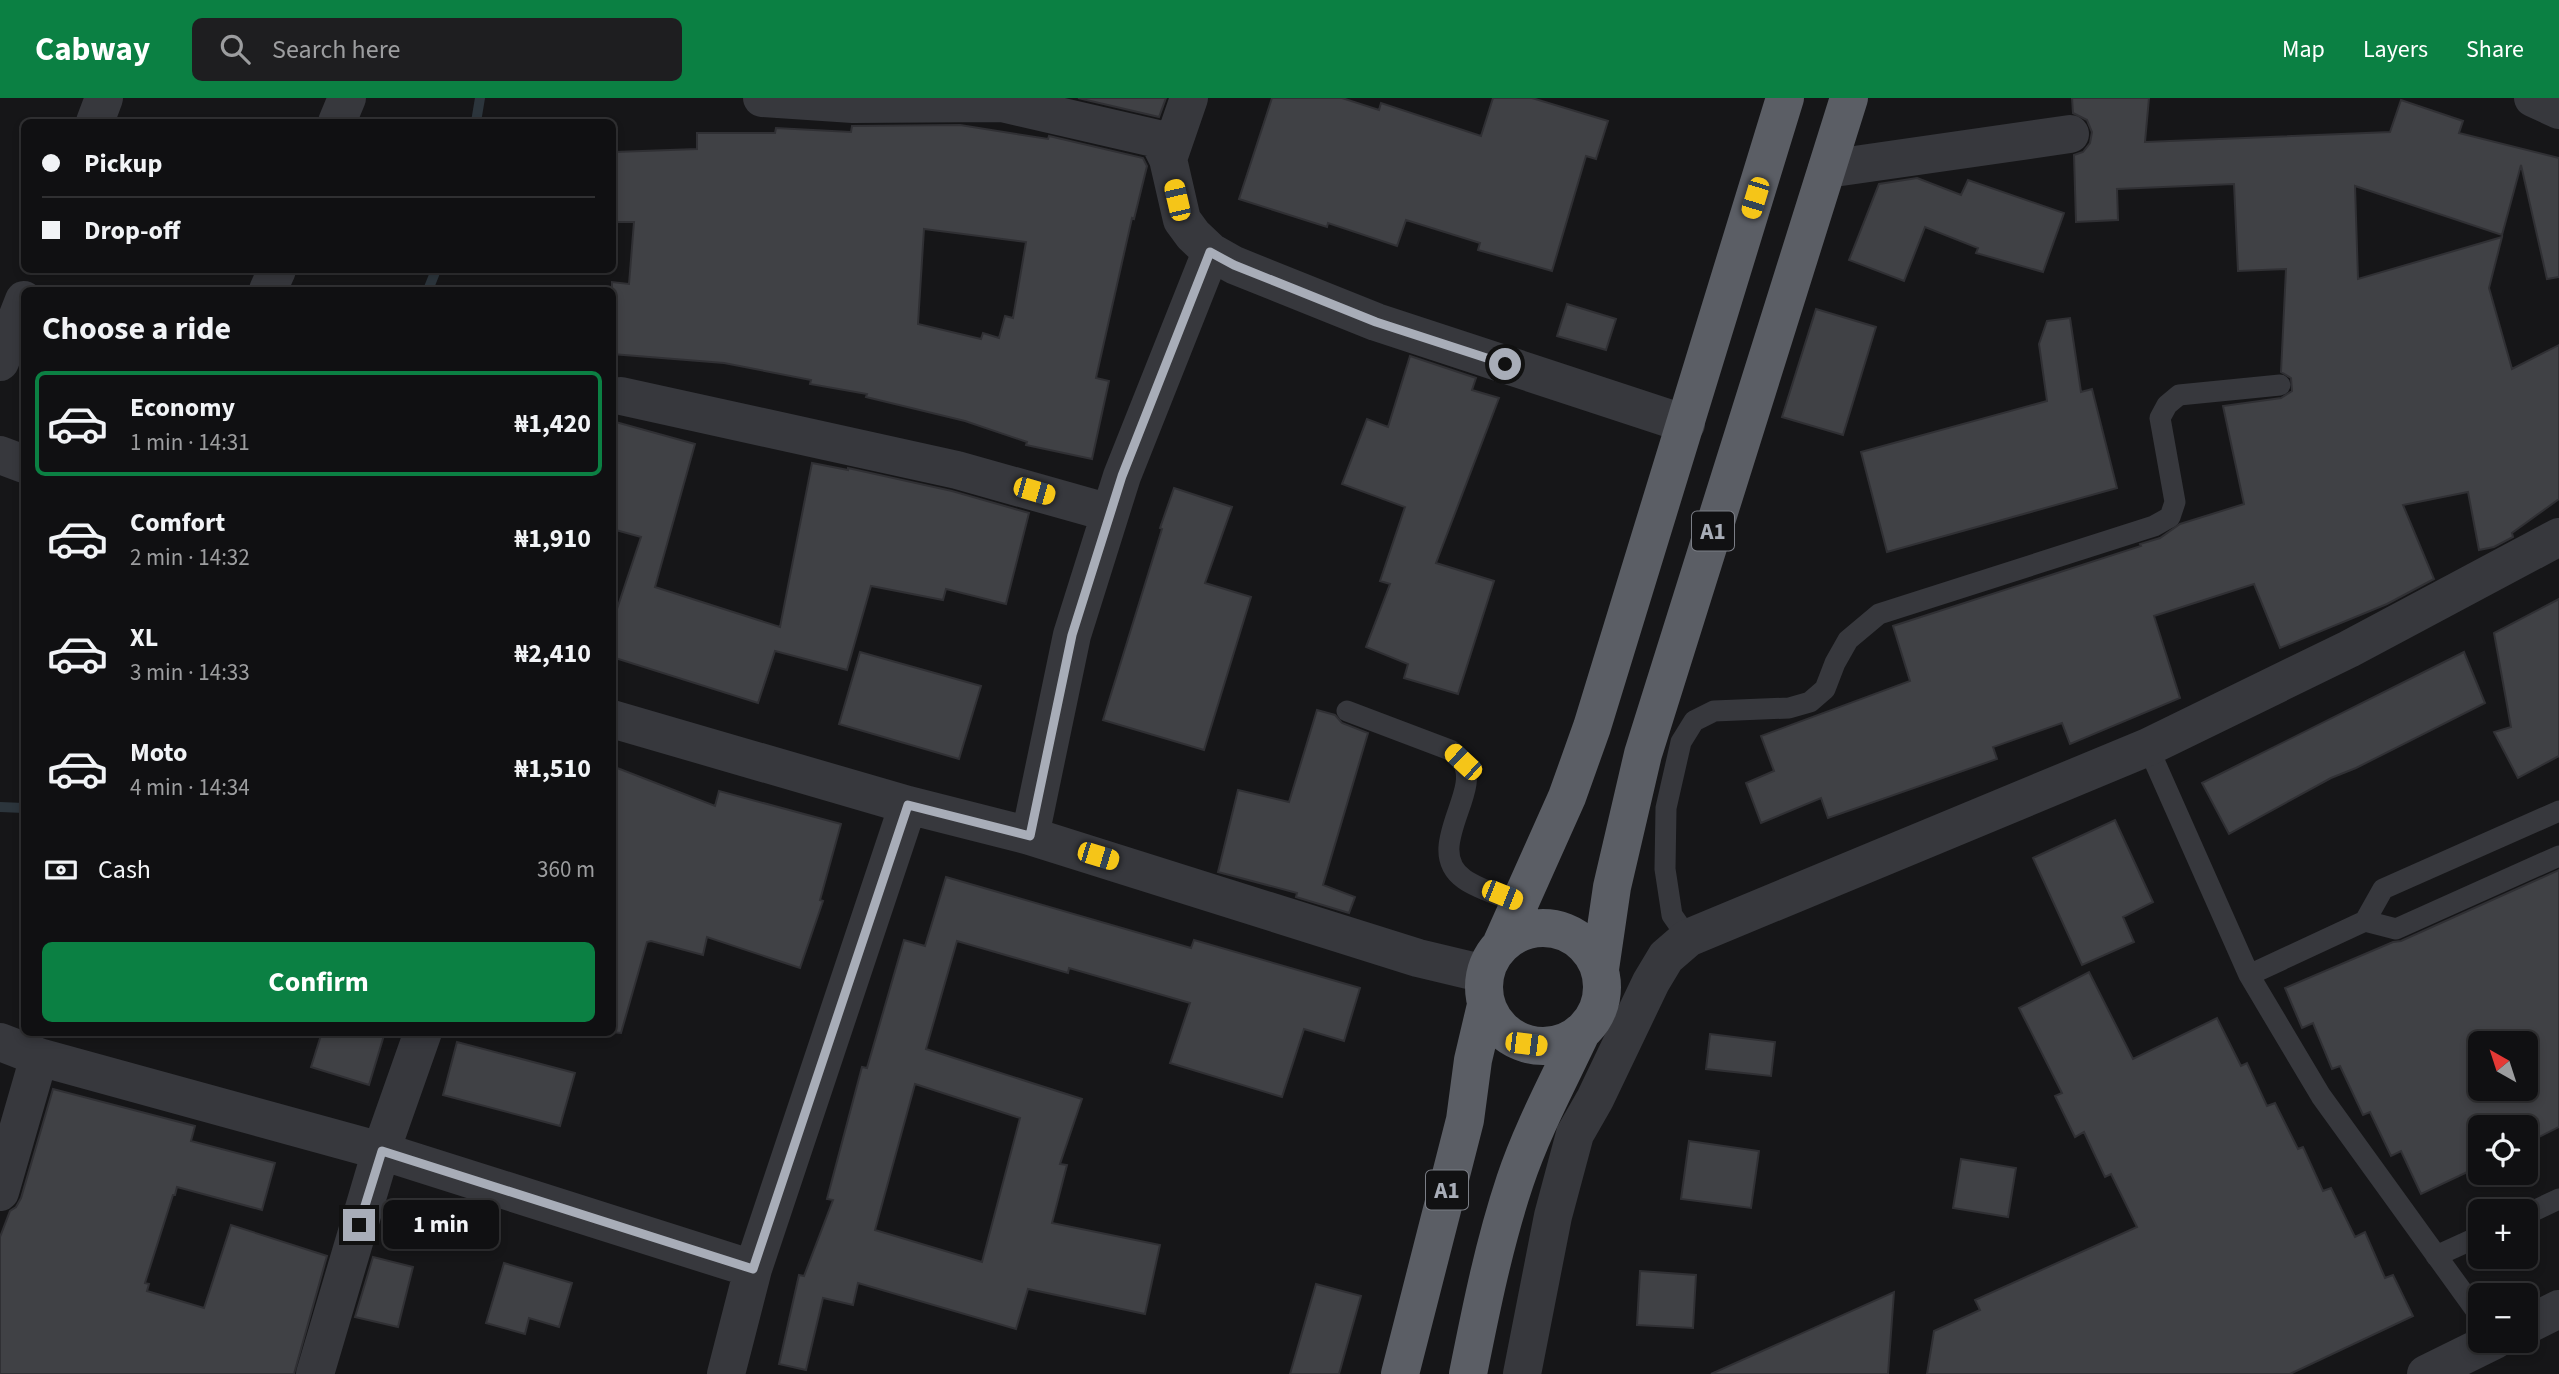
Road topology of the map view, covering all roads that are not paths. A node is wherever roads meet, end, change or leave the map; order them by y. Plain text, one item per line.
1 (104, 98) edge
2 (347, 98) edge
3 (762, 98) edge
4 (1189, 98) edge
5 (1785, 98) edge
6 (1849, 98) edge
7 (2533, 98) edge
8 (2559, 110) edge
9 (96, 119) edge
10 (338, 119) edge
11 (2070, 134) dead end
12 (1168, 159) junction
13 (1827, 169) junction
14 (1210, 252) junction
15 (21, 308) edge
16 (0, 362) edge
17 (2280, 385) dead end
18 (621, 396) dead end
19 (1686, 424) junction
20 (0, 455) edge
21 (21, 463) edge
22 (1110, 513) junction
23 (2559, 537) edge
24 (1347, 712) dead end
25 (616, 720) edge
26 (2148, 747) junction
27 (908, 805) junction
28 (2559, 811) edge
29 (1030, 836) junction
30 (2559, 856) edge
31 (1520, 903) junction
32 (2365, 921) junction
33 (1688, 938) junction
34 (1600, 969) junction
35 (1490, 975) junction
36 (2249, 975) junction
37 (1581, 1033) junction
38 (422, 1036) edge
39 (0, 1042) edge
40 (38, 1057) junction
41 (382, 1151) junction
42 (0, 1192) edge
43 (2559, 1199) edge
44 (2538, 1209) edge
45 (2468, 1241) edge
46 (2436, 1256) junction
47 (753, 1269) junction
48 (2468, 1300) edge
49 (2559, 1309) edge
50 (2538, 1320) edge
51 (2469, 1353) edge
52 (315, 1374) edge
53 (726, 1374) edge
54 (1399, 1374) edge
55 (1468, 1374) edge
56 (1522, 1374) edge
57 (2426, 1374) edge

1 - 9 street
2 - 10 street
3 - 12 street
4 - 12 street
5 - 19 highway, A1
6 - 13 highway, A1
7 - 8 street
11 - 13 street
12 - 14 street
13 - 34 highway, A1
14 - 19 street
14 - 22 street
15 - 16 street
17 - 33 lane
18 - 22 street
19 - 31 highway, A1
20 - 21 street
22 - 29 street
23 - 26 street
24 - 31 lane
25 - 27 street
26 - 33 street
26 - 36 lane
27 - 29 street
27 - 47 street
28 - 32 lane
29 - 35 street
30 - 32 lane
31 - 35 highway, A1
32 - 36 lane
33 - 56 street
34 - 35 highway
34 - 37 highway
35 - 37 highway
35 - 54 highway, A1
36 - 46 lane
37 - 55 highway
38 - 41 street
39 - 40 street
40 - 41 street
40 - 42 street
41 - 47 street
41 - 52 street
43 - 44 lane
45 - 46 lane
46 - 48 lane
47 - 53 street
49 - 50 street
51 - 57 street

